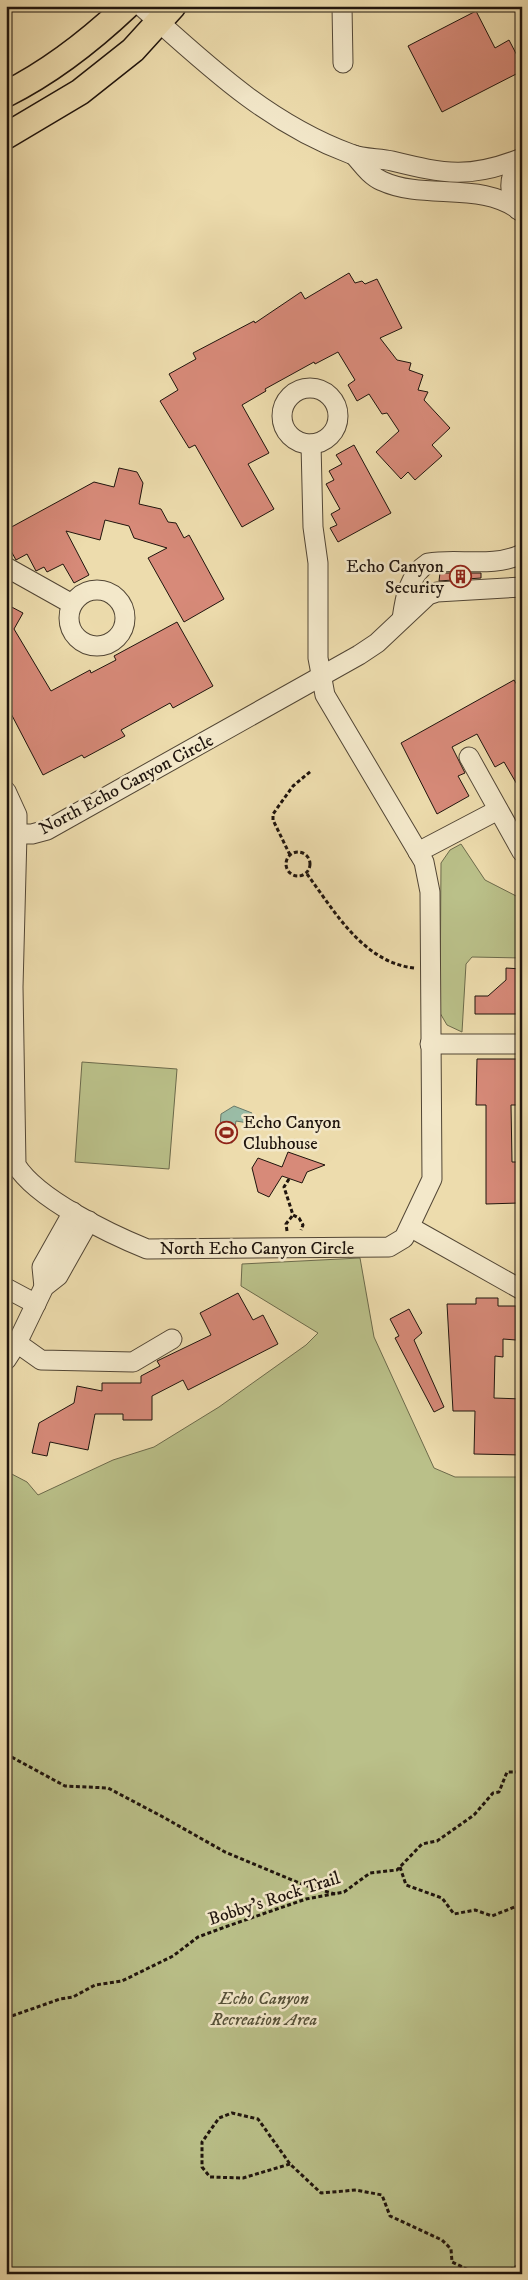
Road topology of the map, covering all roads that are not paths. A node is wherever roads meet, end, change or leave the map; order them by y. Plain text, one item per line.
1 (127, 6) edge
2 (141, 6) edge
3 (342, 6) edge
4 (166, 15) edge
5 (343, 62) dead end
6 (6, 94) edge
7 (6, 136) edge
8 (354, 155) junction
9 (522, 159) edge
10 (520, 211) edge
11 (311, 444) dead end
12 (522, 554) edge
13 (6, 567) edge
14 (522, 587) edge
15 (72, 604) dead end
16 (402, 619) junction
17 (321, 677) junction
18 (468, 757) dead end
19 (6, 792) edge
20 (498, 810) junction
21 (17, 834) junction
22 (418, 852) junction
23 (522, 852) edge
24 (10, 987) edge
25 (430, 1044) junction
26 (522, 1044) edge
27 (81, 1216) junction
28 (410, 1227) junction
29 (6, 1288) edge
30 (522, 1290) edge
31 (36, 1304) junction
32 (172, 1338) dead end
33 (17, 1343) junction
34 (6, 1360) edge

1 - 6 main road
2 - 4 street
3 - 5 street
4 - 7 main road
4 - 8 street
8 - 9 street
8 - 10 street
9 - 10 street
11 - 17 street, North Echo Canyon Circle
12 - 16 street
13 - 15 street
14 - 16 street, North Echo Canyon Circle
16 - 17 street, North Echo Canyon Circle
17 - 21 street, North Echo Canyon Circle
17 - 22 street, North Echo Canyon Circle
18 - 20 street
19 - 21 street
20 - 22 street
20 - 23 street
21 - 24 street, North Echo Canyon Circle
22 - 25 street, North Echo Canyon Circle
24 - 27 street, North Echo Canyon Circle
25 - 26 street
25 - 28 street, North Echo Canyon Circle
27 - 28 street, North Echo Canyon Circle
27 - 31 street
28 - 30 street
29 - 31 street
31 - 33 street
32 - 33 street
33 - 34 street

